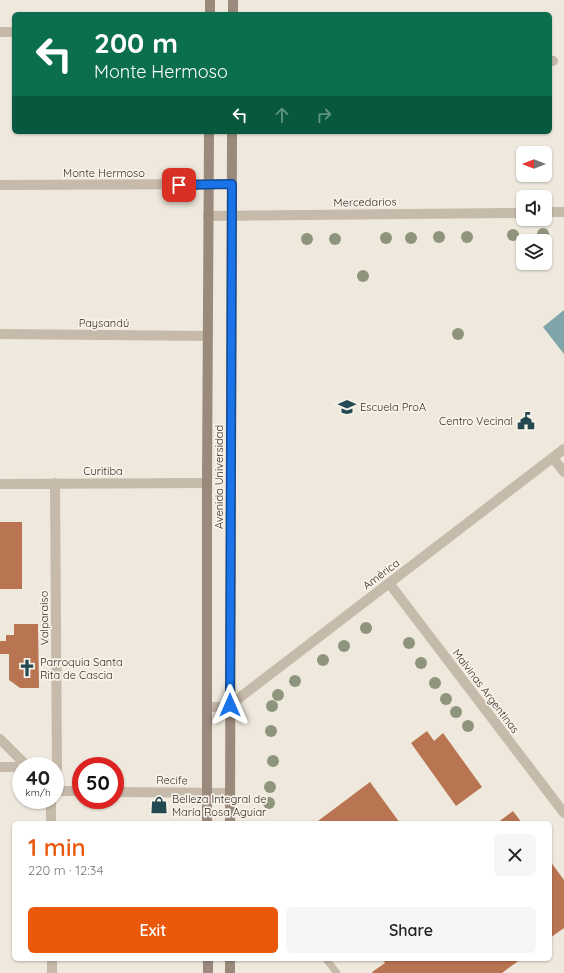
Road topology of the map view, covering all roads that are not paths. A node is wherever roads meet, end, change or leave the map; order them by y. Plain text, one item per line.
1 (210, 0) edge
2 (233, 0) edge
3 (210, 12) edge
4 (233, 12) edge
5 (0, 32) edge
6 (12, 32) edge
7 (209, 134) edge
8 (232, 134) edge
9 (232, 184) junction
10 (0, 185) edge
11 (208, 185) junction
12 (552, 212) edge
13 (564, 212) edge
14 (516, 213) edge
15 (208, 216) junction
16 (232, 216) junction
17 (0, 334) edge
18 (208, 336) junction
19 (564, 449) edge
20 (553, 458) junction
21 (564, 472) edge
22 (55, 483) junction
23 (207, 483) junction
24 (0, 484) edge
25 (389, 583) junction
26 (230, 705) junction
27 (207, 707) junction
28 (0, 739) edge
29 (18, 757) edge
30 (57, 757) edge
31 (0, 767) edge
32 (12, 767) edge
33 (124, 792) edge
34 (207, 792) junction
35 (230, 793) junction
36 (51, 809) edge
37 (564, 813) edge
38 (51, 821) edge
39 (207, 821) edge
40 (230, 821) edge
41 (52, 961) edge
42 (208, 961) edge
43 (230, 961) edge
44 (328, 961) edge
45 (52, 973) edge
46 (208, 973) edge
47 (230, 973) edge
48 (337, 973) edge

1 - 3 main road
2 - 4 main road
5 - 6 street
7 - 11 main road, Avenida Universidad
8 - 9 main road, Avenida Universidad
9 - 11 street, Monte Hermoso
9 - 16 main road, Avenida Universidad
10 - 11 street, Monte Hermoso
11 - 15 main road, Avenida Universidad
12 - 13 street
14 - 16 street, Mercedarios
15 - 16 street, Mercedarios
15 - 18 main road, Avenida Universidad
16 - 26 main road, Avenida Universidad
17 - 18 street, Paysandú
18 - 23 main road, Avenida Universidad
19 - 20 street, América
20 - 21 street
20 - 25 street, América
22 - 23 street, Curitiba
22 - 24 street, Curitiba
22 - 30 street, Valparaiso
23 - 27 main road, Avenida Universidad
25 - 26 street, América
25 - 37 street, Malvinas Argentinas
26 - 27 street
26 - 35 main road, Avenida Universidad
27 - 34 main road, Avenida Universidad
28 - 29 street
31 - 32 street
33 - 34 street, Recife
34 - 35 street, Recife
34 - 39 main road, Avenida Universidad
35 - 40 main road, Avenida Universidad
36 - 38 street
41 - 45 street
42 - 46 main road
43 - 47 main road
44 - 48 lane

